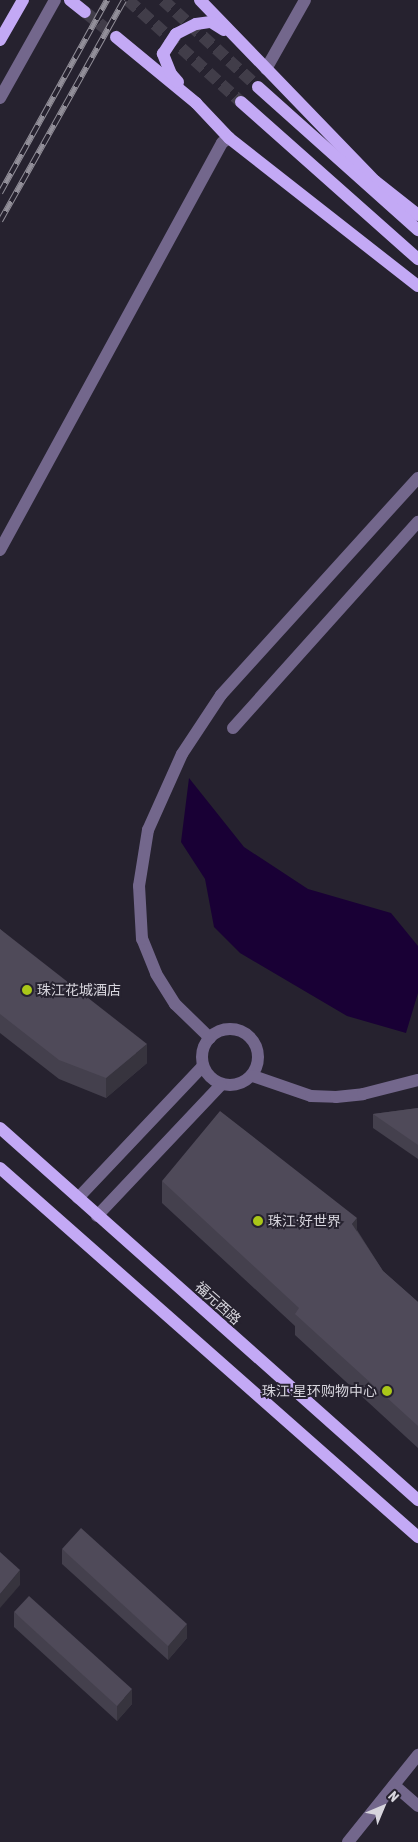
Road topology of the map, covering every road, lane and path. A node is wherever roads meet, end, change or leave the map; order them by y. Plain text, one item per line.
1 (23, 0) edge
2 (55, 0) edge
3 (70, 0) edge
4 (200, 0) edge
5 (305, 0) edge
6 (85, 12) tunnel mouth
7 (234, 36) junction
8 (116, 37) tunnel mouth
9 (0, 40) edge
10 (266, 69) junction
11 (258, 86) tunnel mouth
12 (0, 98) edge
13 (241, 102) tunnel mouth
14 (196, 103) junction
15 (229, 138) junction
16 (418, 215) edge
17 (418, 230) edge
18 (418, 259) edge
19 (418, 286) edge
20 (418, 478) edge
21 (418, 522) edge
22 (0, 550) edge
23 (233, 728) dead end
24 (210, 1038) junction
25 (203, 1066) junction
26 (253, 1076) junction
27 (418, 1080) edge
28 (221, 1085) junction
29 (0, 1128) edge
30 (0, 1168) edge
31 (78, 1198) junction
32 (97, 1216) junction
33 (418, 1500) edge
34 (418, 1537) edge
35 (418, 1755) edge
36 (394, 1785) junction
37 (418, 1806) edge
38 (348, 1842) edge

1 - 9 main road
2 - 12 street
3 - 6 main road
4 - 7 main road
5 - 10 street
7 - 10 main road
7 - 14 main road
8 - 14 main road
10 - 16 main road
11 - 17 main road
13 - 18 main road
14 - 15 main road
15 - 19 main road
15 - 22 street
20 - 24 street
21 - 23 street
24 - 25 street
24 - 26 street
25 - 28 street
25 - 31 street
26 - 27 street
26 - 28 street
28 - 32 street
29 - 31 main road, 福元西路
30 - 34 main road
31 - 32 main road, 福元西路
32 - 33 main road, 福元西路
35 - 36 street
36 - 37 street
36 - 38 street

